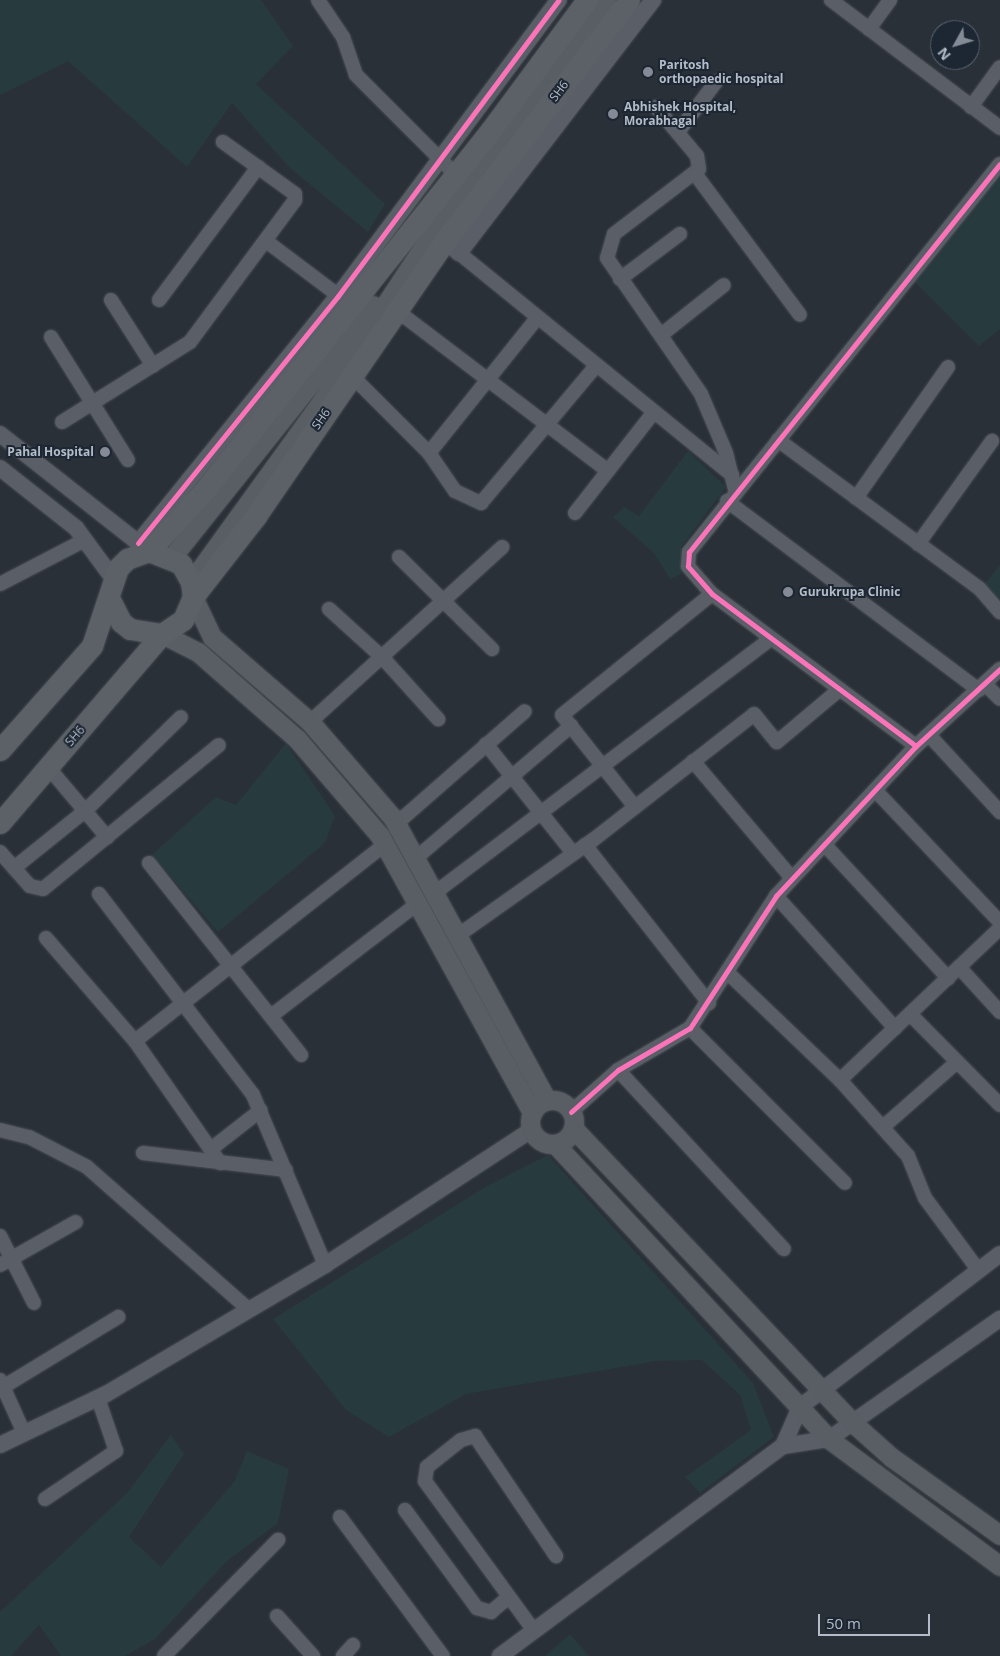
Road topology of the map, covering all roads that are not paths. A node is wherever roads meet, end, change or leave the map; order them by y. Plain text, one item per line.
1 (318, 0) edge
2 (559, 0) edge
3 (587, 0) edge
4 (606, 0) edge
5 (629, 0) edge
6 (653, 0) edge
7 (831, 0) edge
8 (890, 0) edge
9 (869, 29) junction
10 (1000, 67) edge
11 (716, 82) dead end
12 (656, 107) dead end
13 (971, 107) junction
14 (1000, 128) edge
15 (678, 132) junction
16 (223, 142) dead end
17 (441, 160) junction
18 (1000, 164) edge
19 (258, 167) junction
20 (696, 174) junction
21 (456, 175) junction
22 (680, 234) dead end
23 (266, 241) junction
24 (444, 245) junction
25 (620, 278) junction
26 (724, 285) dead end
27 (111, 300) dead end
28 (159, 300) dead end
29 (345, 301) junction
30 (396, 310) junction
31 (800, 315) dead end
32 (538, 317) junction
33 (661, 335) junction
34 (51, 337) dead end
35 (597, 365) junction
36 (153, 366) junction
37 (948, 367) dead end
38 (351, 375) junction
39 (488, 377) junction
40 (94, 403) junction
41 (654, 412) junction
42 (62, 422) dead end
43 (547, 426) junction
44 (0, 434) edge
45 (778, 440) junction
46 (992, 441) dead end
47 (429, 453) junction
48 (128, 460) dead end
49 (0, 468) edge
50 (608, 471) junction
51 (732, 475) junction
52 (731, 496) junction
53 (856, 498) junction
54 (576, 513) dead end
55 (85, 540) junction
56 (918, 544) junction
57 (144, 547) junction
58 (502, 547) dead end
59 (172, 557) junction
60 (399, 557) dead end
61 (112, 577) junction
62 (0, 584) edge
63 (192, 589) junction
64 (712, 594) junction
65 (110, 600) junction
66 (441, 602) junction
67 (329, 609) dead end
68 (1000, 612) edge
69 (162, 634) junction
70 (771, 639) junction
71 (492, 649) dead end
72 (382, 657) junction
73 (1000, 669) edge
74 (982, 687) junction
75 (839, 690) junction
76 (1000, 699) edge
77 (525, 711) dead end
78 (181, 717) dead end
79 (438, 719) dead end
80 (310, 722) junction
81 (572, 726) junction
82 (929, 735) junction
83 (486, 744) junction
84 (219, 745) dead end
85 (916, 746) junction
86 (0, 750) edge
87 (693, 762) junction
88 (604, 765) junction
89 (48, 767) junction
90 (512, 776) junction
91 (875, 790) junction
92 (635, 807) junction
93 (85, 811) junction
94 (540, 811) junction
95 (1000, 812) edge
96 (0, 823) edge
97 (396, 824) junction
98 (107, 837) junction
99 (824, 844) junction
100 (384, 845) junction
101 (585, 845) junction
102 (0, 852) edge
103 (573, 854) junction
104 (416, 858) junction
105 (148, 863) dead end
106 (14, 868) junction
107 (792, 878) junction
108 (436, 892) junction
109 (99, 894) dead end
110 (776, 896) junction
111 (417, 904) junction
112 (1000, 922) edge
113 (1000, 928) edge
114 (460, 934) junction
115 (46, 938) dead end
116 (232, 965) junction
117 (959, 967) junction
118 (728, 973) junction
119 (948, 978) junction
120 (184, 1002) junction
121 (708, 1003) junction
122 (1000, 1012) edge
123 (910, 1014) junction
124 (272, 1016) junction
125 (690, 1028) junction
126 (895, 1028) junction
127 (135, 1041) junction
128 (301, 1055) dead end
129 (958, 1062) junction
130 (618, 1070) junction
131 (840, 1080) junction
132 (547, 1100) junction
133 (1000, 1106) edge
134 (260, 1110) junction
135 (572, 1120) junction
136 (532, 1121) junction
137 (883, 1128) junction
138 (1, 1130) edge
139 (555, 1144) junction
140 (211, 1149) junction
141 (143, 1153) dead end
142 (220, 1162) junction
143 (286, 1170) junction
144 (846, 1183) dead end
145 (76, 1222) dead end
146 (0, 1236) edge
147 (784, 1249) dead end
148 (1000, 1254) edge
149 (5, 1262) edge
150 (325, 1265) junction
151 (979, 1271) junction
152 (34, 1304) dead end
153 (249, 1310) junction
154 (118, 1317) dead end
155 (1000, 1319) edge
156 (1, 1384) edge
157 (823, 1390) junction
158 (98, 1398) junction
159 (800, 1407) junction
160 (853, 1423) junction
161 (24, 1433) junction
162 (829, 1439) junction
163 (0, 1445) edge
164 (783, 1446) junction
165 (44, 1498) dead end
166 (405, 1510) dead end
167 (340, 1517) dead end
168 (1000, 1535) edge
169 (278, 1540) dead end
170 (556, 1556) dead end
171 (1000, 1566) edge
172 (509, 1597) junction
173 (276, 1616) dead end
174 (532, 1628) junction
175 (353, 1645) dead end
176 (164, 1656) edge
177 (313, 1656) edge
178 (342, 1656) edge
179 (443, 1656) edge
180 (500, 1656) edge

1 - 17 street
2 - 17 street
3 - 21 main road
4 - 24 main road
5 - 24 main road, SH6
6 - 24 street
7 - 9 street
8 - 9 street
9 - 13 street
10 - 13 street
11 - 15 street
12 - 15 street
13 - 14 street
15 - 20 street
16 - 19 street
17 - 21 street
17 - 29 street
18 - 45 street
19 - 23 street
19 - 28 street
20 - 25 street
20 - 31 street
21 - 29 main road
22 - 25 street
23 - 29 street
23 - 36 street
24 - 30 main road, SH6
24 - 32 street
24 - 59 main road
24 - 63 main road
25 - 33 street
26 - 33 street
27 - 36 street
29 - 57 street
29 - 57 main road
30 - 38 main road, SH6
30 - 39 street
32 - 35 street
32 - 39 street
33 - 51 street
34 - 40 street
35 - 41 street
35 - 43 street
36 - 40 street
37 - 53 street
38 - 47 street
38 - 63 main road, SH6
39 - 43 street
39 - 47 street
40 - 42 street
40 - 48 street
41 - 50 street
41 - 51 street
43 - 47 street
43 - 50 street
44 - 57 street
45 - 52 street
45 - 53 street
46 - 56 street
49 - 55 street
50 - 54 street
51 - 52 street
52 - 64 street
52 - 74 street
53 - 56 street
55 - 61 street
55 - 62 street
56 - 68 street
57 - 59 main road
57 - 61 main road
58 - 66 street
59 - 63 main road
60 - 66 street
61 - 65 main road
63 - 69 main road, SH6
63 - 80 main road
64 - 70 street
64 - 81 street
65 - 69 main road
65 - 86 main road
66 - 71 street
66 - 72 street
67 - 72 street
69 - 89 main road, SH6
69 - 100 main road
70 - 75 street
70 - 88 street
72 - 79 street
72 - 80 street
73 - 74 street
74 - 76 street
74 - 82 street
75 - 85 street
75 - 87 street
77 - 83 street
78 - 93 street
80 - 97 main road
81 - 88 street
81 - 90 street
82 - 85 street
82 - 95 street
83 - 90 street
83 - 97 street
84 - 98 street
85 - 91 street
87 - 92 street
87 - 107 street
88 - 92 street
88 - 94 street
89 - 93 street
89 - 96 main road, SH6
90 - 94 street
90 - 104 street
91 - 99 street
91 - 112 street
92 - 101 street
93 - 98 street
93 - 106 street
94 - 103 street
94 - 108 street
97 - 104 main road
98 - 106 street
99 - 107 street
99 - 119 street
100 - 111 main road
100 - 116 street
101 - 103 street
101 - 121 street
102 - 106 street
103 - 114 street
104 - 108 main road
105 - 116 street
107 - 110 street
108 - 114 main road
109 - 120 street
110 - 118 street
110 - 126 street
111 - 124 street
111 - 136 main road
113 - 117 street
114 - 132 main road
115 - 127 street
116 - 120 street
116 - 124 street
117 - 119 street
117 - 122 street
118 - 121 street
118 - 131 street
119 - 123 street
120 - 127 street
120 - 134 street
121 - 125 street
123 - 126 street
123 - 129 street
124 - 128 street
125 - 130 street
125 - 144 street
126 - 131 street
127 - 140 street
129 - 133 street
129 - 137 street
130 - 135 street
130 - 147 street
131 - 137 street
132 - 135 main road
132 - 136 main road
134 - 140 street
134 - 143 street
135 - 139 main road
135 - 157 main road
136 - 139 main road
136 - 150 street
137 - 151 street
138 - 153 street
139 - 159 main road
140 - 142 street
141 - 142 street
142 - 143 street
143 - 150 street
145 - 149 street
146 - 149 street
148 - 151 street
149 - 152 street
150 - 153 street
151 - 157 street
153 - 158 street
154 - 156 street
155 - 160 street
156 - 161 street
157 - 159 street
157 - 160 main road
158 - 161 street
158 - 165 street
159 - 162 main road
159 - 164 street
160 - 162 street
160 - 168 main road
161 - 163 street
162 - 164 street
162 - 171 main road
164 - 174 street
166 - 172 street
167 - 179 street
169 - 176 street
170 - 172 street
172 - 174 street
173 - 177 street
174 - 180 street
175 - 178 street

